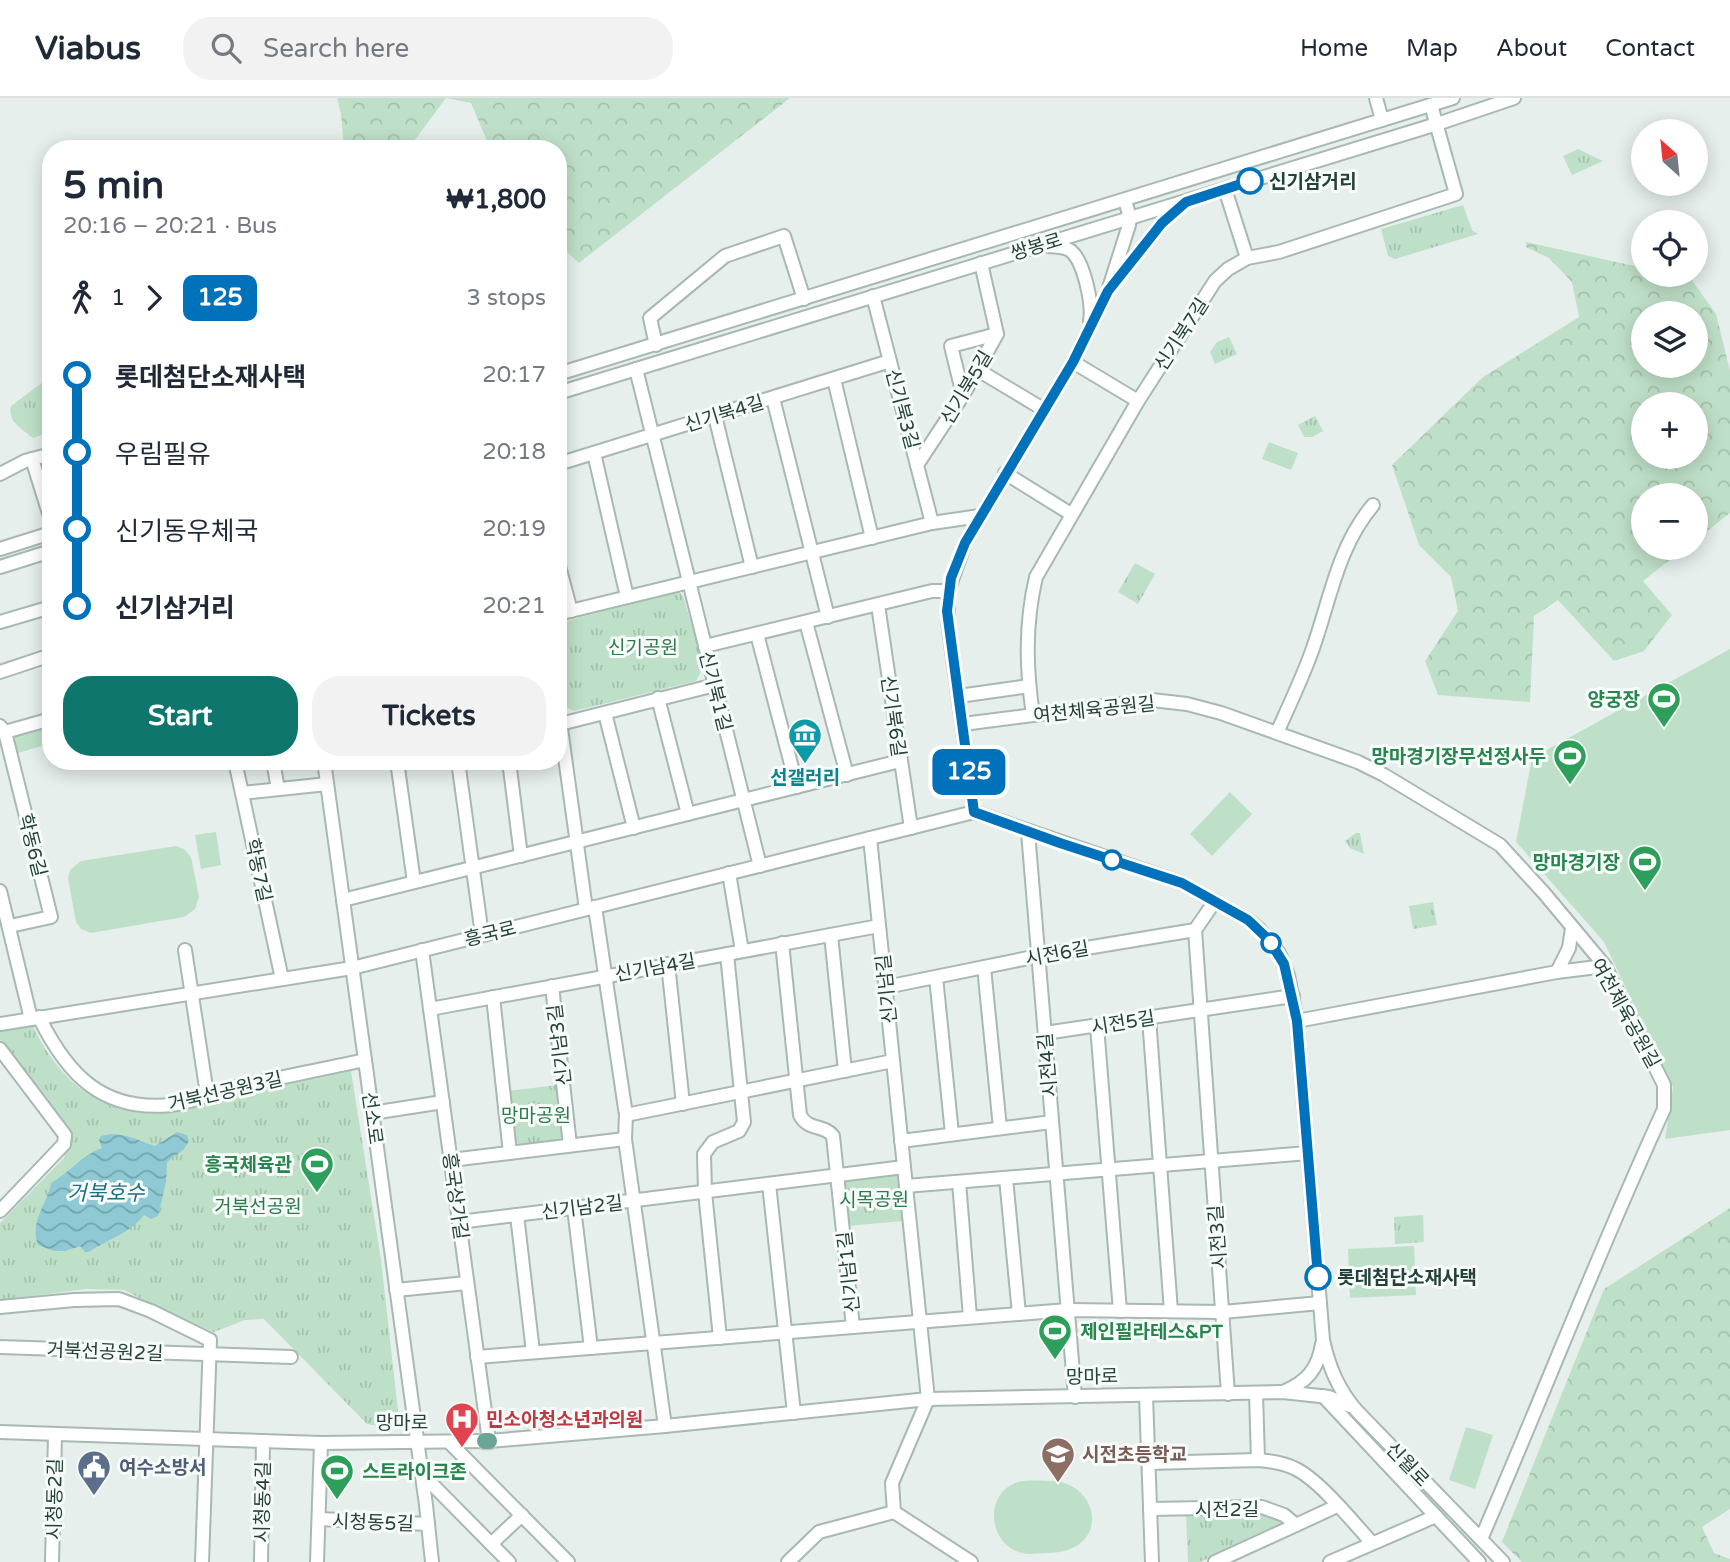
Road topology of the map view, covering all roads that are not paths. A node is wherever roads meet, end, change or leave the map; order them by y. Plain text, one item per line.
1 (1376, 98) edge
2 (1453, 98) edge
3 (1514, 98) edge
4 (1431, 105) junction
5 (1382, 120) junction
6 (1437, 124) junction
7 (1226, 189) junction
8 (1210, 193) junction
9 (1125, 200) junction
10 (1130, 218) junction
11 (1038, 246) junction
12 (1247, 258) junction
13 (981, 263) junction
14 (1108, 291) junction
15 (873, 296) junction
16 (804, 299) junction
17 (1089, 327) junction
18 (997, 334) junction
19 (656, 345) junction
20 (890, 362) junction
21 (1073, 362) junction
22 (636, 369) junction
23 (978, 370) junction
24 (567, 371) edge
25 (834, 379) junction
26 (567, 390) edge
27 (963, 395) junction
28 (774, 398) junction
29 (1138, 401) junction
30 (1043, 409) junction
31 (715, 416) junction
32 (652, 435) junction
33 (594, 453) junction
34 (42, 456) edge
35 (32, 459) junction
36 (567, 461) edge
37 (917, 466) junction
38 (1005, 473) junction
39 (0, 474) edge
40 (42, 491) edge
41 (1373, 505) dead end
42 (1071, 514) junction
43 (980, 516) junction
44 (932, 523) junction
45 (42, 536) edge
46 (872, 538) junction
47 (0, 549) edge
48 (811, 552) junction
49 (42, 554) edge
50 (0, 567) edge
51 (752, 567) junction
52 (689, 582) junction
53 (948, 591) junction
54 (627, 597) junction
55 (878, 605) junction
56 (42, 610) edge
57 (567, 612) edge
58 (828, 617) junction
59 (0, 622) edge
60 (806, 622) junction
61 (757, 634) junction
62 (705, 646) junction
63 (42, 658) edge
64 (0, 671) edge
65 (715, 685) junction
66 (1028, 686) junction
67 (959, 696) junction
68 (658, 698) junction
69 (605, 713) junction
70 (1033, 715) junction
71 (42, 721) edge
72 (567, 722) edge
73 (963, 724) junction
74 (2, 729) edge
75 (1277, 733) junction
76 (901, 761) junction
77 (237, 770) edge
78 (275, 770) edge
79 (325, 770) edge
80 (398, 770) edge
81 (459, 770) edge
82 (510, 770) edge
83 (567, 770) edge
84 (847, 775) junction
85 (327, 784) junction
86 (797, 787) junction
87 (278, 789) junction
88 (243, 793) junction
89 (744, 800) junction
90 (974, 812) junction
91 (688, 814) junction
92 (634, 828) junction
93 (911, 828) junction
94 (1028, 832) junction
95 (870, 838) junction
96 (577, 842) junction
97 (521, 856) junction
98 (760, 866) junction
99 (473, 868) junction
100 (729, 873) junction
101 (414, 882) junction
102 (0, 891) edge
103 (343, 900) junction
104 (1215, 901) junction
105 (591, 908) junction
106 (10, 926) junction
107 (879, 926) junction
108 (1572, 928) junction
109 (1195, 929) junction
110 (831, 934) junction
111 (482, 935) junction
112 (782, 943) junction
113 (186, 950) dead end
114 (422, 950) junction
115 (742, 951) junction
116 (727, 954) junction
117 (1038, 956) junction
118 (668, 964) junction
119 (1605, 966) junction
120 (984, 967) junction
121 (352, 968) junction
122 (1557, 972) junction
123 (605, 976) junction
124 (936, 977) junction
125 (282, 979) junction
126 (552, 986) junction
127 (886, 988) junction
128 (192, 994) junction
129 (1293, 996) junction
130 (493, 997) junction
131 (430, 1009) junction
132 (1201, 1010) junction
133 (35, 1018) junction
134 (1149, 1018) junction
135 (1, 1020) edge
136 (1297, 1021) junction
137 (1097, 1026) junction
138 (1045, 1033) junction
139 (0, 1049) edge
140 (365, 1060) junction
141 (893, 1061) junction
142 (845, 1071) junction
143 (796, 1081) junction
144 (740, 1092) junction
145 (207, 1094) junction
146 (443, 1101) junction
147 (682, 1104) junction
148 (372, 1113) junction
149 (626, 1115) junction
150 (1052, 1122) junction
151 (1000, 1128) junction
152 (952, 1134) junction
153 (625, 1139) junction
154 (901, 1141) junction
155 (570, 1146) junction
156 (510, 1153) junction
157 (1308, 1153) junction
158 (451, 1160) junction
159 (1212, 1161) junction
160 (1160, 1166) junction
161 (904, 1167) junction
162 (1108, 1170) junction
163 (1056, 1174) junction
164 (838, 1175) junction
165 (1006, 1178) junction
166 (959, 1182) junction
167 (769, 1184) junction
168 (906, 1186) junction
169 (705, 1192) junction
170 (633, 1200) junction
171 (573, 1208) junction
172 (0, 1211) edge
173 (517, 1215) junction
174 (459, 1222) junction
175 (467, 1283) junction
176 (396, 1290) junction
177 (1320, 1303) junction
178 (0, 1307) edge
179 (1068, 1310) junction
180 (1120, 1311) junction
181 (1171, 1311) junction
182 (1223, 1312) junction
183 (1019, 1314) junction
184 (970, 1318) junction
185 (920, 1321) junction
186 (853, 1327) junction
187 (784, 1332) junction
188 (720, 1338) junction
189 (1323, 1340) junction
190 (653, 1343) junction
191 (0, 1347) edge
192 (591, 1348) junction
193 (533, 1352) junction
194 (209, 1355) junction
195 (291, 1357) dead end
196 (477, 1357) junction
197 (1283, 1392) junction
198 (1256, 1393) junction
199 (1228, 1394) junction
200 (1146, 1396) junction
201 (1322, 1396) junction
202 (1075, 1397) junction
203 (928, 1399) junction
204 (1356, 1410) junction
205 (793, 1413) junction
206 (665, 1426) junction
207 (0, 1432) edge
208 (55, 1435) junction
209 (205, 1439) junction
210 (263, 1441) junction
211 (487, 1441) junction
212 (321, 1443) junction
213 (417, 1443) junction
214 (450, 1443) junction
215 (1258, 1460) junction
216 (1150, 1463) junction
217 (422, 1474) junction
218 (1337, 1506) junction
219 (1150, 1509) junction
220 (894, 1512) junction
221 (522, 1515) junction
222 (1436, 1516) junction
223 (319, 1520) junction
224 (428, 1524) junction
225 (1296, 1525) junction
226 (1481, 1539) junction
227 (1373, 1543) junction
228 (491, 1544) junction
229 (1475, 1561) edge
230 (52, 1562) edge
231 (202, 1562) edge
232 (261, 1562) edge
233 (317, 1562) edge
234 (432, 1562) edge
235 (509, 1562) edge
236 (568, 1562) edge
237 (788, 1562) edge
238 (971, 1562) edge
239 (1152, 1562) edge
240 (1215, 1562) edge
241 (1330, 1562) edge
242 (1503, 1562) edge

1 - 5 street
2 - 4 street, 쌍봉로
3 - 6 street, 쌍봉로
4 - 5 street, 쌍봉로
4 - 6 street
5 - 9 street, 쌍봉로
6 - 7 street, 쌍봉로
6 - 12 street, 신기북7길
7 - 8 street, 쌍봉로
7 - 12 street
8 - 10 street, 쌍봉로
8 - 14 street
9 - 10 street
9 - 16 street, 쌍봉로
10 - 11 street, 쌍봉로
10 - 14 street
11 - 13 street, 쌍봉로
11 - 17 street
12 - 29 street, 신기북7길
13 - 15 street, 쌍봉로
13 - 18 street, 신기북5길
14 - 17 street
15 - 20 street, 신기북3길
15 - 22 street, 쌍봉로
16 - 19 street, 쌍봉로
16 - 19 street
17 - 21 street
18 - 23 street, 신기북5길
18 - 27 street
19 - 24 street, 쌍봉로
20 - 25 street, 신기북4길
20 - 37 street, 신기북3길
21 - 29 street
21 - 30 street
22 - 26 street, 쌍봉로
22 - 32 street
23 - 27 street, 신기북5길
23 - 30 street
25 - 28 street, 신기북4길
25 - 46 street
27 - 37 street, 신기북5길
28 - 31 street, 신기북4길
28 - 48 street
29 - 42 street, 신기북7길
30 - 38 street
31 - 32 street, 신기북4길
31 - 51 street
32 - 33 street, 신기북4길
32 - 52 street
33 - 36 street, 신기북4길
33 - 54 street
34 - 35 street
35 - 39 street
35 - 40 street
37 - 44 street, 신기북3길
38 - 42 street
38 - 43 street
41 - 75 street
42 - 66 street, 신기북7길
43 - 44 street
43 - 53 street
44 - 46 street
45 - 47 street
46 - 48 street
48 - 51 street
48 - 58 street
49 - 50 street
51 - 52 street
52 - 54 street
52 - 62 street, 신기북1길
53 - 55 street
53 - 67 street
54 - 57 street
55 - 58 street
55 - 76 street, 신기북6길
56 - 59 street
58 - 60 street
60 - 61 street
60 - 84 street
61 - 62 street
61 - 86 street
62 - 65 street, 신기북1길
63 - 64 street
65 - 68 street
65 - 89 street, 신기북1길
66 - 67 street
66 - 70 street, 신기북7길
67 - 73 street
68 - 69 street
68 - 91 street
69 - 72 street
69 - 92 street
70 - 73 street, 여천체육공원길
70 - 75 street, 여천체육공원길
71 - 74 street, 학동6길
73 - 90 street
74 - 106 street, 학동6길
75 - 108 street, 여천체육공원길
76 - 84 street
76 - 93 street, 신기북6길
77 - 88 street, 학동7길
78 - 87 street
79 - 85 street, 선소로
80 - 101 street
81 - 99 street
82 - 97 street
83 - 96 street
84 - 86 street
85 - 87 street
85 - 103 street, 선소로
86 - 89 street
87 - 88 street
88 - 125 street, 학동7길
89 - 91 street
89 - 98 street, 신기북1길
90 - 93 street, 흥국로
90 - 94 street, 신월로
91 - 92 street
92 - 96 street
93 - 95 street, 흥국로
94 - 104 street, 신월로
94 - 117 street, 시전4길
95 - 98 street, 흥국로
95 - 107 street, 신기남길
96 - 97 street
96 - 105 street
97 - 99 street
98 - 100 street, 흥국로
99 - 101 street
99 - 111 street
100 - 105 street, 흥국로
100 - 115 street
101 - 103 street
102 - 106 street, 거북선공원3길
103 - 121 street, 선소로
104 - 109 street
104 - 129 street, 신월로
105 - 111 street, 흥국로
105 - 123 street
106 - 133 street, 거북선공원3길
107 - 110 street, 신기남4길
107 - 127 street, 신기남길
108 - 119 street, 여천체육공원길
108 - 122 street
109 - 117 street, 시전6길
109 - 132 street
110 - 112 street, 신기남4길
110 - 142 street
111 - 114 street, 흥국로
112 - 115 street, 신기남4길
112 - 143 street
113 - 128 street
114 - 121 street, 흥국로
114 - 131 street, 흥국상가길
115 - 116 street, 신기남4길
116 - 118 street, 신기남4길
116 - 144 street
117 - 120 street, 시전6길
117 - 138 street, 시전4길
118 - 123 street, 신기남4길
118 - 147 street
119 - 122 street
119 - 226 street, 여천체육공원길
120 - 124 street, 시전6길
120 - 151 street
121 - 125 street, 흥국로
121 - 140 street, 선소로
122 - 136 street
123 - 126 street, 신기남4길
123 - 149 street
124 - 127 street, 시전6길
124 - 152 street
125 - 128 street, 흥국로
126 - 130 street, 신기남4길
126 - 155 street, 신기남3길
127 - 141 street, 신기남길
128 - 133 street, 흥국로
128 - 145 street
129 - 132 street, 시전5길
129 - 136 street, 신월로
130 - 131 street, 신기남4길
130 - 156 street
131 - 146 street, 흥국상가길
132 - 134 street, 시전5길
132 - 159 street
133 - 135 street, 흥국로
133 - 145 street, 거북선공원3길
134 - 137 street, 시전5길
134 - 160 street
136 - 157 street, 신월로
137 - 138 street, 시전5길
137 - 162 street
138 - 150 street, 시전4길
139 - 172 street
140 - 145 street, 거북선공원3길
140 - 148 street, 선소로
141 - 142 street
141 - 154 street, 신기남길
142 - 143 street
143 - 144 street
143 - 164 street
144 - 147 street
144 - 169 street
146 - 148 street
146 - 158 street, 흥국상가길
147 - 149 street
148 - 176 street, 선소로
149 - 153 street
150 - 151 street
150 - 163 street, 시전4길
151 - 152 street
152 - 154 street
153 - 155 street
153 - 170 street
154 - 161 street, 신기남길
155 - 156 street
156 - 158 street
157 - 159 street
157 - 177 street, 신월로
158 - 174 street, 흥국상가길
159 - 160 street
159 - 182 street, 시전3길
160 - 162 street
160 - 181 street
161 - 164 street, 신기남2길
161 - 168 street, 신기남길
162 - 163 street
162 - 180 street
163 - 165 street
163 - 179 street
164 - 167 street, 신기남2길
164 - 186 street, 신기남1길
165 - 166 street
165 - 183 street
166 - 168 street
166 - 184 street
167 - 169 street, 신기남2길
167 - 187 street
168 - 185 street, 신기남길
169 - 170 street, 신기남2길
169 - 188 street
170 - 171 street, 신기남2길
170 - 190 street
171 - 173 street, 신기남2길
171 - 192 street
173 - 174 street, 신기남2길
173 - 193 street
174 - 175 street, 흥국상가길
175 - 176 street
175 - 196 street, 흥국상가길
176 - 213 street, 선소로
177 - 182 street
177 - 189 street, 신월로
178 - 194 street, 거북선공원2길
179 - 180 street
179 - 183 street
179 - 202 street
180 - 181 street
181 - 182 street
182 - 199 street, 시전3길
183 - 184 street
184 - 185 street
185 - 186 street, 신기남1길
185 - 203 street, 신기남길
186 - 187 street, 신기남1길
187 - 188 street, 신기남1길
187 - 205 street
188 - 190 street, 신기남1길
189 - 197 street
189 - 204 street, 신월로
190 - 192 street, 신기남1길
190 - 206 street
191 - 194 street, 거북선공원2길
192 - 193 street, 신기남1길
193 - 196 street, 신기남1길
194 - 195 street, 거북선공원2길
194 - 209 street
196 - 211 street, 흥국상가길
197 - 198 street, 망마로
197 - 201 street, 망마로
198 - 199 street, 망마로
198 - 215 street
199 - 200 street, 망마로
200 - 202 street, 망마로
200 - 216 street
201 - 204 street, 망마로
201 - 222 street, 신월로
202 - 203 street, 망마로
203 - 205 street, 망마로
203 - 220 street
204 - 226 street, 신월로
205 - 206 street, 망마로
206 - 211 street, 망마로
207 - 208 street, 망마로
208 - 209 street, 망마로
208 - 230 street, 시청동2길
209 - 210 street, 망마로
209 - 231 street
210 - 212 street, 망마로
210 - 232 street, 시청동4길
211 - 214 street, 망마로
212 - 213 street, 망마로
212 - 223 street, 시청동5길
213 - 214 street, 망마로
213 - 217 street, 선소로
214 - 221 street
215 - 216 street
215 - 218 street
216 - 219 street
217 - 224 street, 선소로
217 - 228 street
218 - 225 street
218 - 227 street
219 - 225 street, 시전2길
219 - 239 street
220 - 237 street
220 - 238 street
221 - 228 street
221 - 236 street
222 - 227 street
222 - 229 street, 신월로
223 - 224 street, 시청동5길
223 - 233 street, 시청동5길
224 - 234 street, 선소로
225 - 240 street
226 - 242 street, 신월로
227 - 241 street
228 - 235 street

